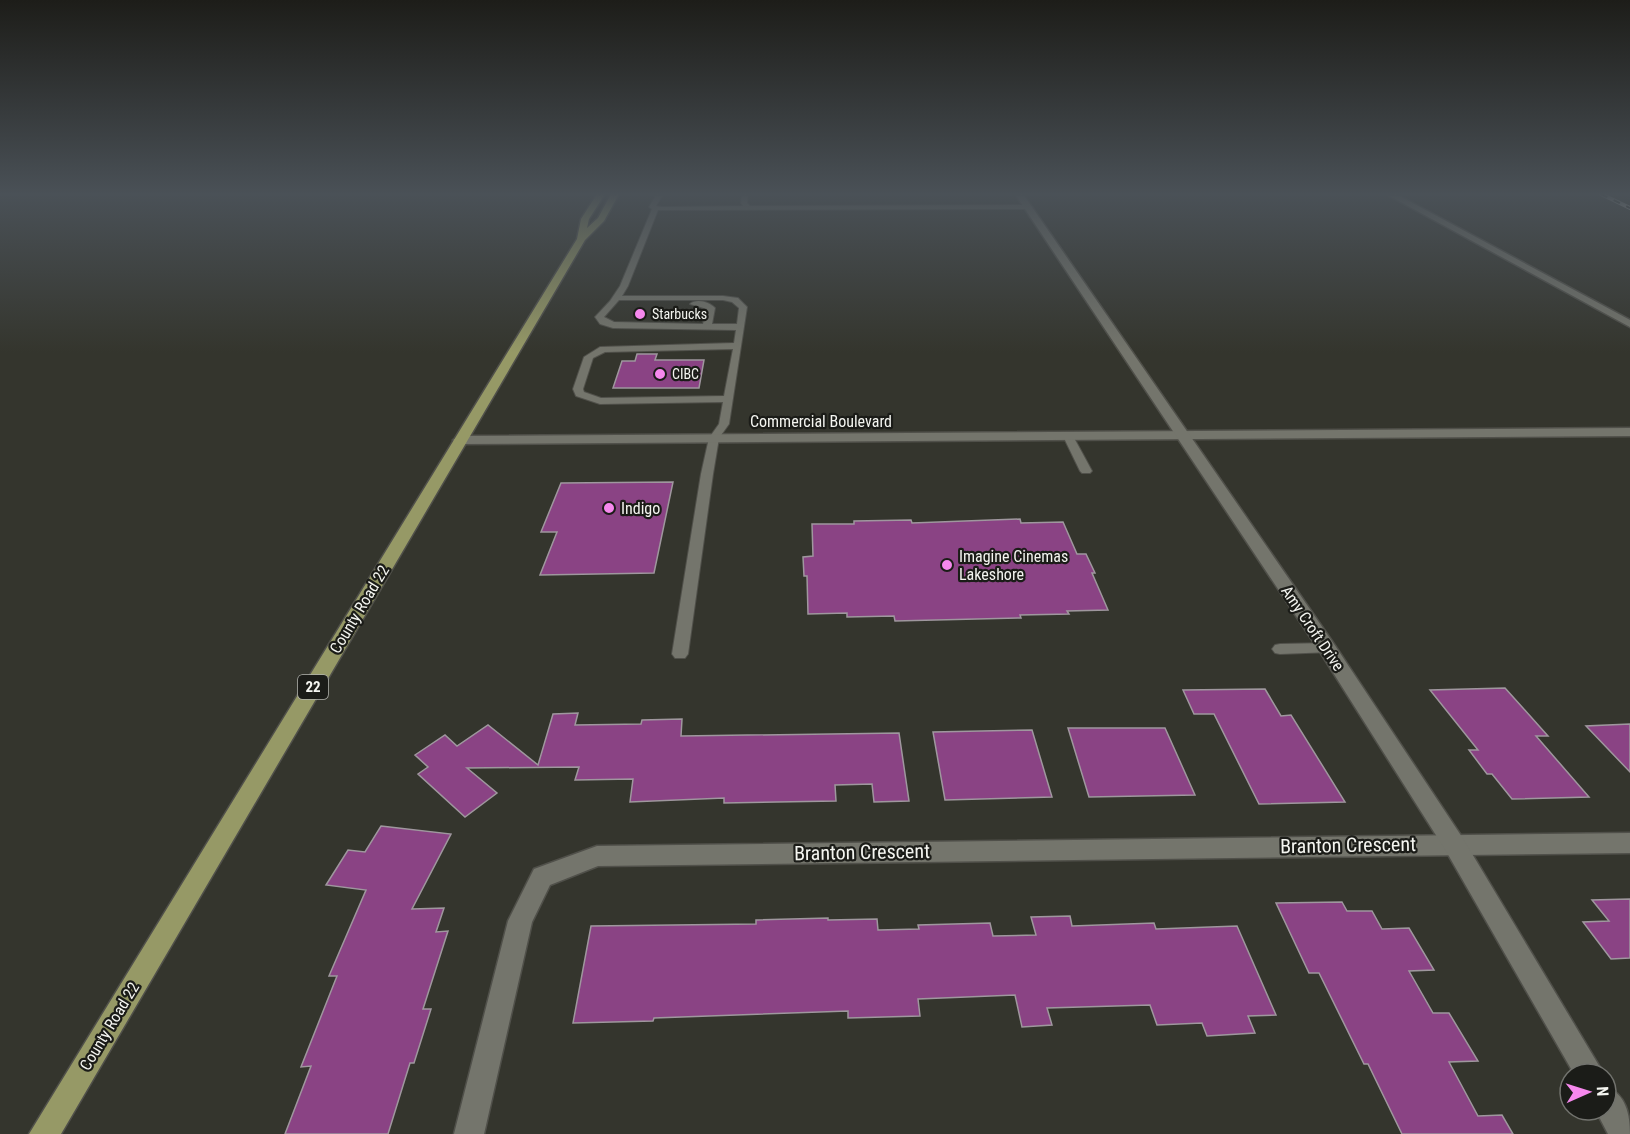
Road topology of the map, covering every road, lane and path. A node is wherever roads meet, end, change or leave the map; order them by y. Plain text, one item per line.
1 (576, 247) edge
2 (640, 247) edge
3 (1055, 247) edge
4 (1488, 247) edge
5 (615, 300) junction
6 (1630, 324) edge
7 (707, 326) junction
8 (741, 327) junction
9 (738, 346) junction
10 (729, 399) junction
11 (1630, 432) edge
12 (1068, 436) junction
13 (1183, 436) junction
14 (714, 438) junction
15 (460, 440) junction
16 (1086, 471) dead end
17 (1327, 648) junction
18 (1280, 649) dead end
19 (680, 654) dead end
20 (1630, 843) edge
21 (1454, 844) junction
22 (1583, 1062) edge
23 (44, 1134) edge
24 (469, 1134) edge

1 - 15 main road, County Road 22 / 22
2 - 5 lane
3 - 13 street, Amy Croft Drive
4 - 6 street
5 - 7 lane
5 - 7 lane
5 - 8 lane
7 - 8 lane
8 - 9 lane
9 - 10 lane
9 - 10 lane
10 - 14 lane
11 - 13 street, Commercial Boulevard
12 - 13 street, Commercial Boulevard
12 - 14 street, Commercial Boulevard
12 - 16 lane
13 - 17 street, Amy Croft Drive
14 - 15 street, Commercial Boulevard
14 - 19 lane
15 - 23 main road, County Road 22 / 22
17 - 18 lane
17 - 21 street, Amy Croft Drive
20 - 21 street, Branton Crescent
21 - 22 street, Amy Croft Drive
21 - 24 street, Branton Crescent

